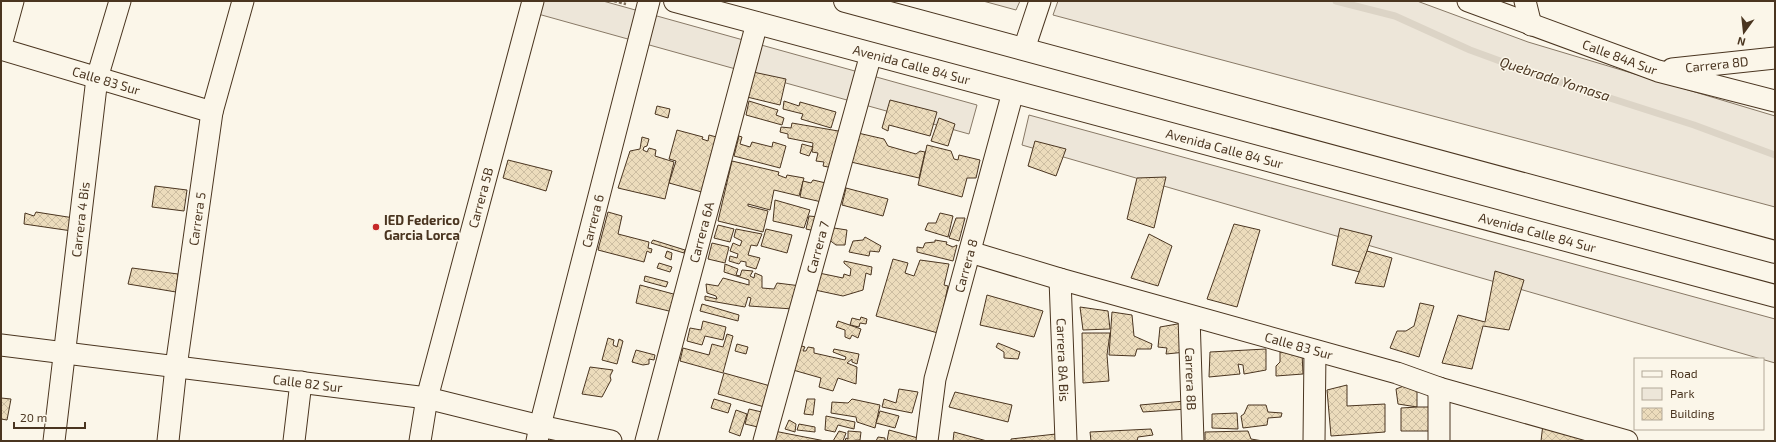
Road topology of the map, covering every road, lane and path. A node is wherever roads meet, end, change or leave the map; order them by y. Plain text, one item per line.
1 (13, 1) edge
2 (120, 1) edge
3 (243, 1) edge
4 (533, 1) edge
5 (649, 1) edge
6 (675, 1) edge
7 (845, 1) edge
8 (1040, 1) edge
9 (1468, 1) edge
10 (1525, 1) edge
11 (757, 23) junction
12 (1531, 25) junction
13 (1, 45) edge
14 (1, 49) edge
15 (1024, 49) junction
16 (870, 54) junction
17 (1775, 58) edge
18 (1658, 71) junction
19 (97, 78) junction
20 (1013, 92) junction
21 (1775, 101) edge
22 (212, 112) junction
23 (970, 252) junction
24 (1775, 252) edge
25 (1060, 279) junction
26 (1775, 296) edge
27 (1189, 316) junction
28 (1, 345) edge
29 (1315, 351) junction
30 (64, 353) junction
31 (176, 367) junction
32 (300, 382) junction
33 (1439, 388) junction
34 (427, 398) junction
35 (538, 434) edge
36 (1589, 436) edge
37 (54, 441) edge
38 (168, 441) edge
39 (294, 441) edge
40 (420, 441) edge
41 (611, 441) edge
42 (646, 441) edge
43 (764, 441) edge
44 (927, 441) edge
45 (1066, 441) edge
46 (1192, 441) edge
47 (1314, 441) edge
48 (1439, 441) edge
49 (1627, 441) edge

1 - 13 street
2 - 19 street, Carrera 4 Bis
3 - 22 street, Carrera 5
4 - 34 street, Carrera 5B
5 - 35 street, Carrera 6
6 - 11 highway, Avenida Calle 84 Sur
7 - 15 highway
8 - 15 street
9 - 12 street, Calle 84A Sur
10 - 12 street
11 - 16 highway, Avenida Calle 84 Sur
11 - 42 street, Carrera 6A
12 - 18 street, Calle 84A Sur
14 - 19 street, Calle 83 Sur
15 - 24 highway
16 - 20 highway, Avenida Calle 84 Sur
16 - 43 street, Carrera 7
17 - 18 street, Carrera 8D
18 - 21 street, Calle 84A Sur
19 - 22 street, Calle 83 Sur
19 - 30 street, Carrera 4 Bis
20 - 23 street, Carrera 8
20 - 26 highway, Avenida Calle 84 Sur
22 - 31 street, Carrera 5
23 - 25 street, Calle 83 Sur
23 - 44 street, Carrera 8
25 - 27 street, Calle 83 Sur
25 - 45 street, Carrera 8A Bis
27 - 29 street, Calle 83 Sur
27 - 46 street, Carrera 8B
28 - 30 street, Calle 82 Sur
29 - 33 street, Calle 83 Sur
29 - 47 street
30 - 31 street, Calle 82 Sur
30 - 37 street, Carrera 4 Bis
31 - 32 street, Calle 82 Sur
31 - 38 street, Carrera 5
32 - 34 street, Calle 82 Sur
32 - 39 street
33 - 36 street, Calle 83 Sur
33 - 48 street
34 - 35 street, Calle 82 Sur
34 - 40 street, Carrera 5B
35 - 41 street, Calle 82 Sur
36 - 49 street, Calle 83 Sur

